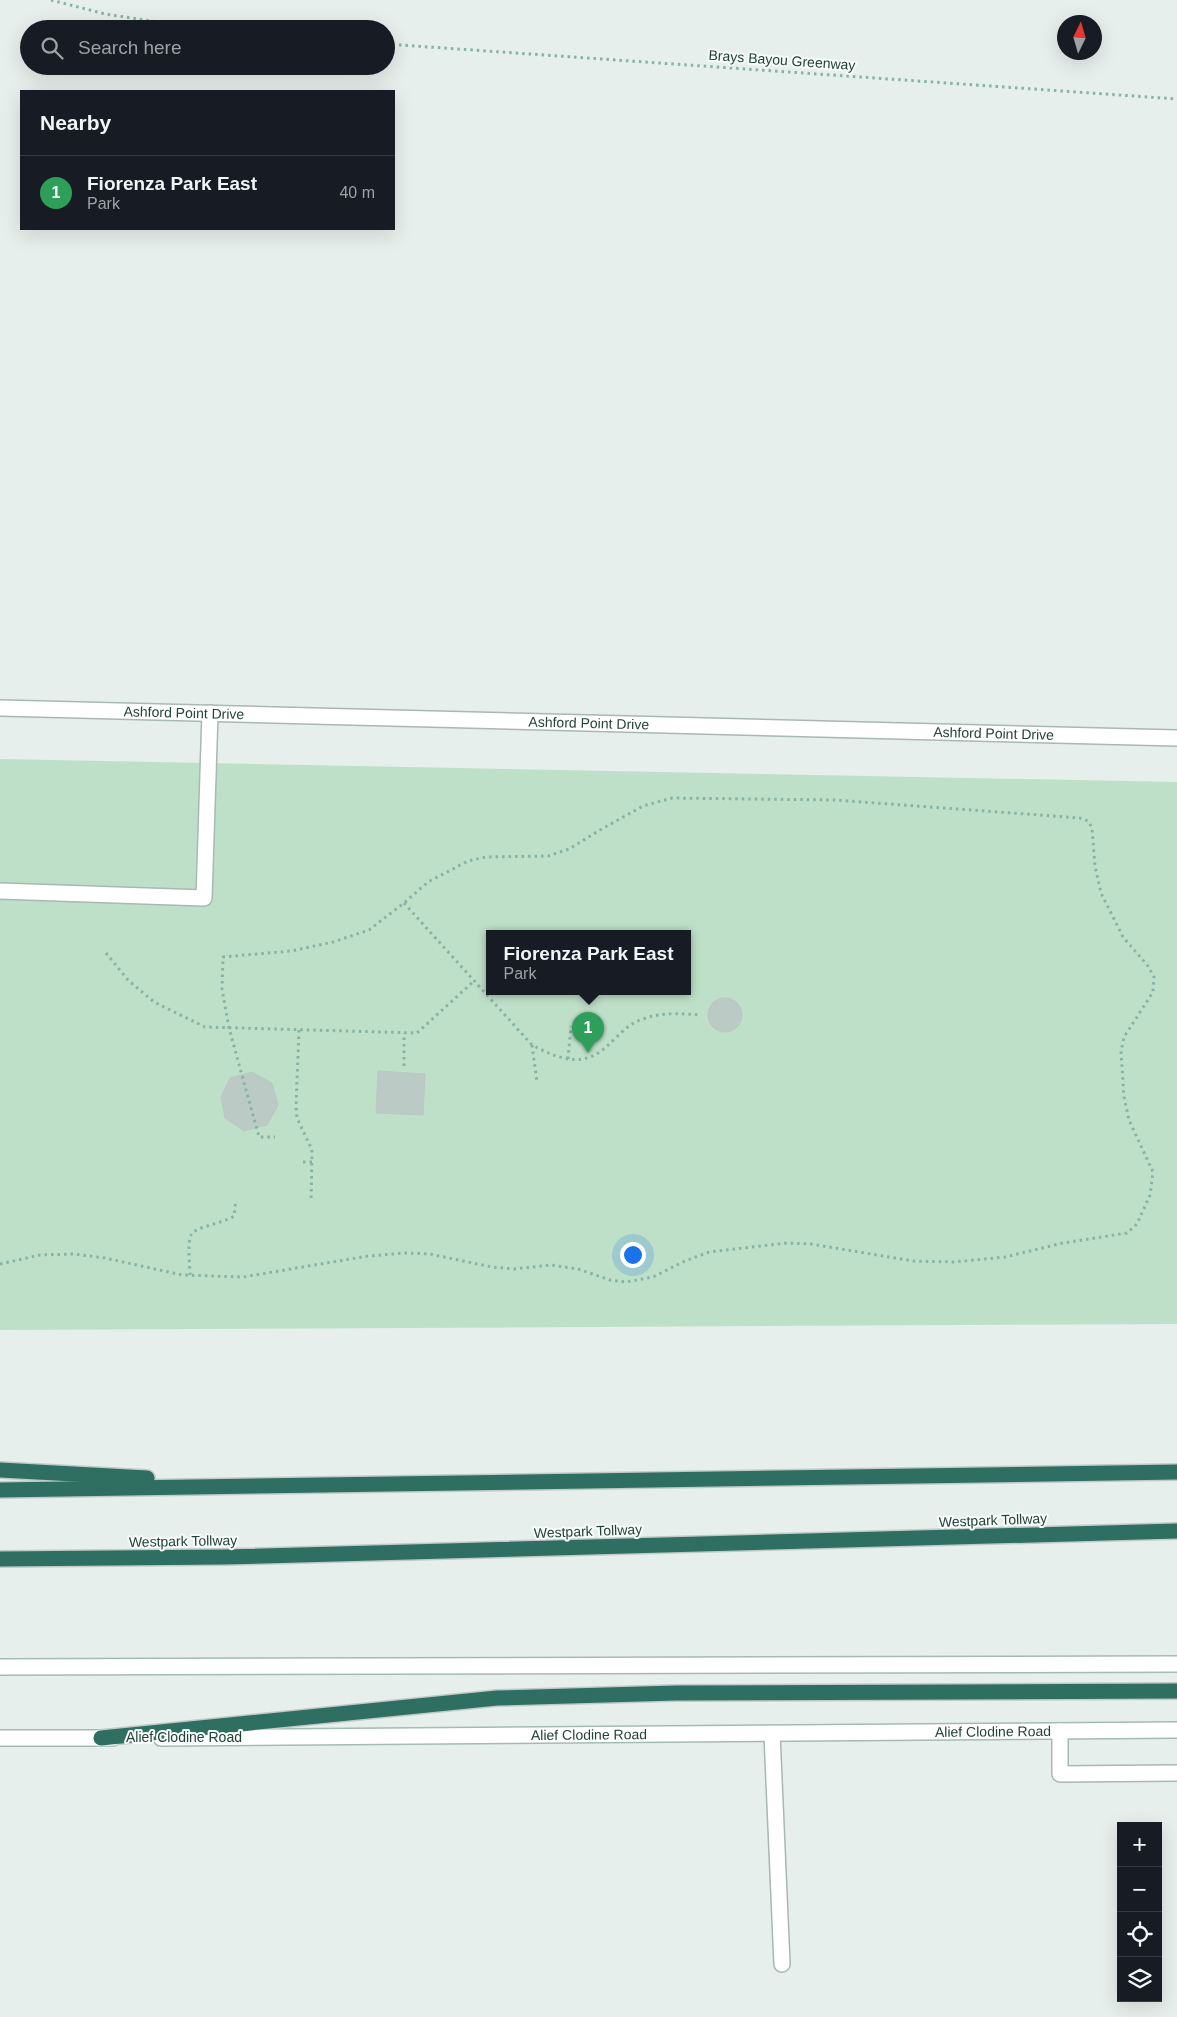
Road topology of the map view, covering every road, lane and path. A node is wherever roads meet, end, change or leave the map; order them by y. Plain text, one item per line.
1 (51, 0) edge
2 (145, 20) edge
3 (395, 45) edge
4 (1177, 99) edge
5 (0, 708) edge
6 (210, 713) junction
7 (1177, 738) edge
8 (0, 891) edge
9 (404, 903) junction
10 (106, 954) dead end
11 (474, 982) junction
12 (700, 1015) dead end
13 (571, 1026) dead end
14 (229, 1028) junction
15 (299, 1030) junction
16 (404, 1033) junction
17 (532, 1045) junction
18 (568, 1059) junction
19 (404, 1066) dead end
20 (537, 1082) dead end
21 (275, 1137) dead end
22 (303, 1162) dead end
23 (313, 1162) junction
24 (236, 1200) dead end
25 (311, 1202) dead end
26 (0, 1264) edge
27 (190, 1275) junction
28 (0, 1470) edge
29 (1177, 1472) edge
30 (260, 1485) junction
31 (0, 1490) edge
32 (1177, 1531) edge
33 (0, 1559) edge
34 (1177, 1664) edge
35 (0, 1667) edge
36 (1177, 1691) edge
37 (1177, 1730) edge
38 (1060, 1731) junction
39 (772, 1734) junction
40 (0, 1738) edge
41 (101, 1738) junction
42 (1177, 1773) edge
43 (782, 1964) dead end

1 - 2 path
3 - 4 path, Brays Bayou Greenway
5 - 6 main road, Ashford Point Drive
6 - 7 main road, Ashford Point Drive
6 - 8 main road
9 - 11 path
9 - 14 path
9 - 27 path
10 - 14 path
11 - 16 path
11 - 17 path
12 - 18 path
13 - 18 path
14 - 15 path
14 - 21 path
15 - 16 path
15 - 23 path
16 - 19 path
17 - 18 path
17 - 20 path
22 - 23 path
23 - 25 path
24 - 27 path
26 - 27 path
28 - 30 highway
29 - 30 highway
30 - 31 highway
32 - 33 highway, Westpark Tollway
34 - 35 main road
36 - 41 highway
37 - 38 main road, Alief Clodine Road
38 - 39 main road, Alief Clodine Road
38 - 42 main road
39 - 41 main road, Alief Clodine Road
39 - 43 main road
40 - 41 main road, Alief Clodine Road

